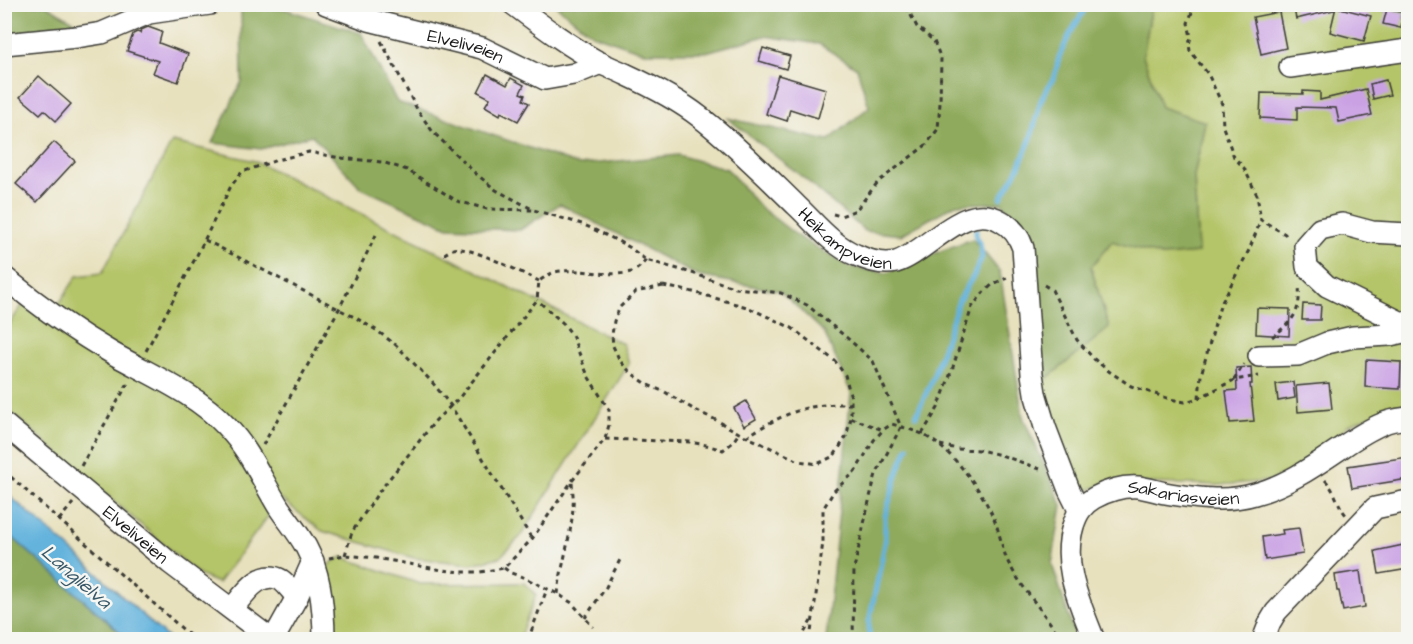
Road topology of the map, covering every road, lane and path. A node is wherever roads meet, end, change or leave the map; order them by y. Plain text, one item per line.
1 (210, 4) edge
2 (326, 4) edge
3 (513, 4) edge
4 (905, 4) edge
5 (1195, 4) edge
6 (369, 20) junction
7 (4, 44) edge
8 (1408, 50) edge
9 (601, 63) junction
10 (1290, 67) dead end
11 (534, 210) junction
12 (830, 214) dead end
13 (1261, 220) junction
14 (1408, 234) edge
15 (376, 235) dead end
16 (205, 240) junction
17 (1289, 245) dead end
18 (444, 254) dead end
19 (646, 260) junction
20 (1299, 276) dead end
21 (4, 277) edge
22 (1026, 278) junction
23 (539, 281) junction
24 (537, 300) junction
25 (339, 309) junction
26 (1408, 326) edge
27 (1408, 331) edge
28 (1258, 352) junction
29 (138, 366) junction
30 (1199, 398) junction
31 (851, 404) junction
32 (451, 406) junction
33 (851, 418) junction
34 (1408, 418) edge
35 (4, 424) edge
36 (901, 427) junction
37 (883, 430) junction
38 (739, 433) junction
39 (922, 434) junction
40 (746, 437) junction
41 (605, 439) junction
42 (939, 445) junction
43 (253, 462) junction
44 (1314, 466) junction
45 (4, 471) edge
46 (1064, 478) junction
47 (73, 481) junction
48 (572, 481) junction
49 (1408, 501) edge
50 (1079, 510) junction
51 (1355, 528) junction
52 (532, 538) junction
53 (345, 555) junction
54 (621, 558) dead end
55 (313, 561) junction
56 (504, 568) junction
57 (547, 589) junction
58 (558, 594) junction
59 (297, 597) junction
60 (232, 609) junction
61 (585, 618) junction
62 (812, 619) junction
63 (593, 627) dead end
64 (195, 639) edge
65 (273, 639) edge
66 (324, 639) edge
67 (528, 639) edge
68 (800, 639) edge
69 (810, 639) edge
70 (853, 639) edge
71 (1062, 639) edge
72 (1094, 639) edge
73 (1263, 639) edge

1 - 7 street
2 - 6 street, Elveliveien
3 - 9 street, Heikampveien
4 - 12 path
5 - 13 path
6 - 9 street, Elveliveien
6 - 11 path
8 - 10 street
9 - 22 street, Heikampveien
11 - 16 path
11 - 19 path
13 - 17 path
13 - 30 path
14 - 26 street
15 - 25 path
16 - 25 path
16 - 29 path
18 - 23 path
19 - 23 path
19 - 36 path
20 - 28 path
21 - 29 street
22 - 30 path
22 - 39 path
22 - 46 street, Heikampveien
23 - 24 path
24 - 32 path
24 - 41 path
25 - 32 path
25 - 43 path
27 - 28 street
28 - 30 path
29 - 43 street
29 - 47 path
31 - 33 path
31 - 38 path
31 - 40 path
32 - 52 path
32 - 53 path
33 - 37 path
33 - 40 path
34 - 44 street, Sakariasveien
35 - 47 street, Elveliveien
36 - 37 path
36 - 39 path
36 - 70 path
37 - 62 path
38 - 40 path
38 - 41 path
39 - 42 path
41 - 48 path
42 - 46 path
42 - 71 path
43 - 55 street
44 - 50 street, Sakariasveien
44 - 51 path
45 - 64 path
46 - 50 street, Heikampveien
47 - 60 street, Elveliveien
48 - 52 path
48 - 58 path
49 - 51 street
50 - 72 street
51 - 73 street
52 - 56 path
53 - 55 path
53 - 56 path
54 - 61 path
55 - 59 street
55 - 66 street
56 - 57 path
57 - 58 path
57 - 67 path
58 - 61 path
59 - 60 street
59 - 65 street
60 - 65 street, Elveliveien
61 - 63 path
62 - 68 path
62 - 69 path

